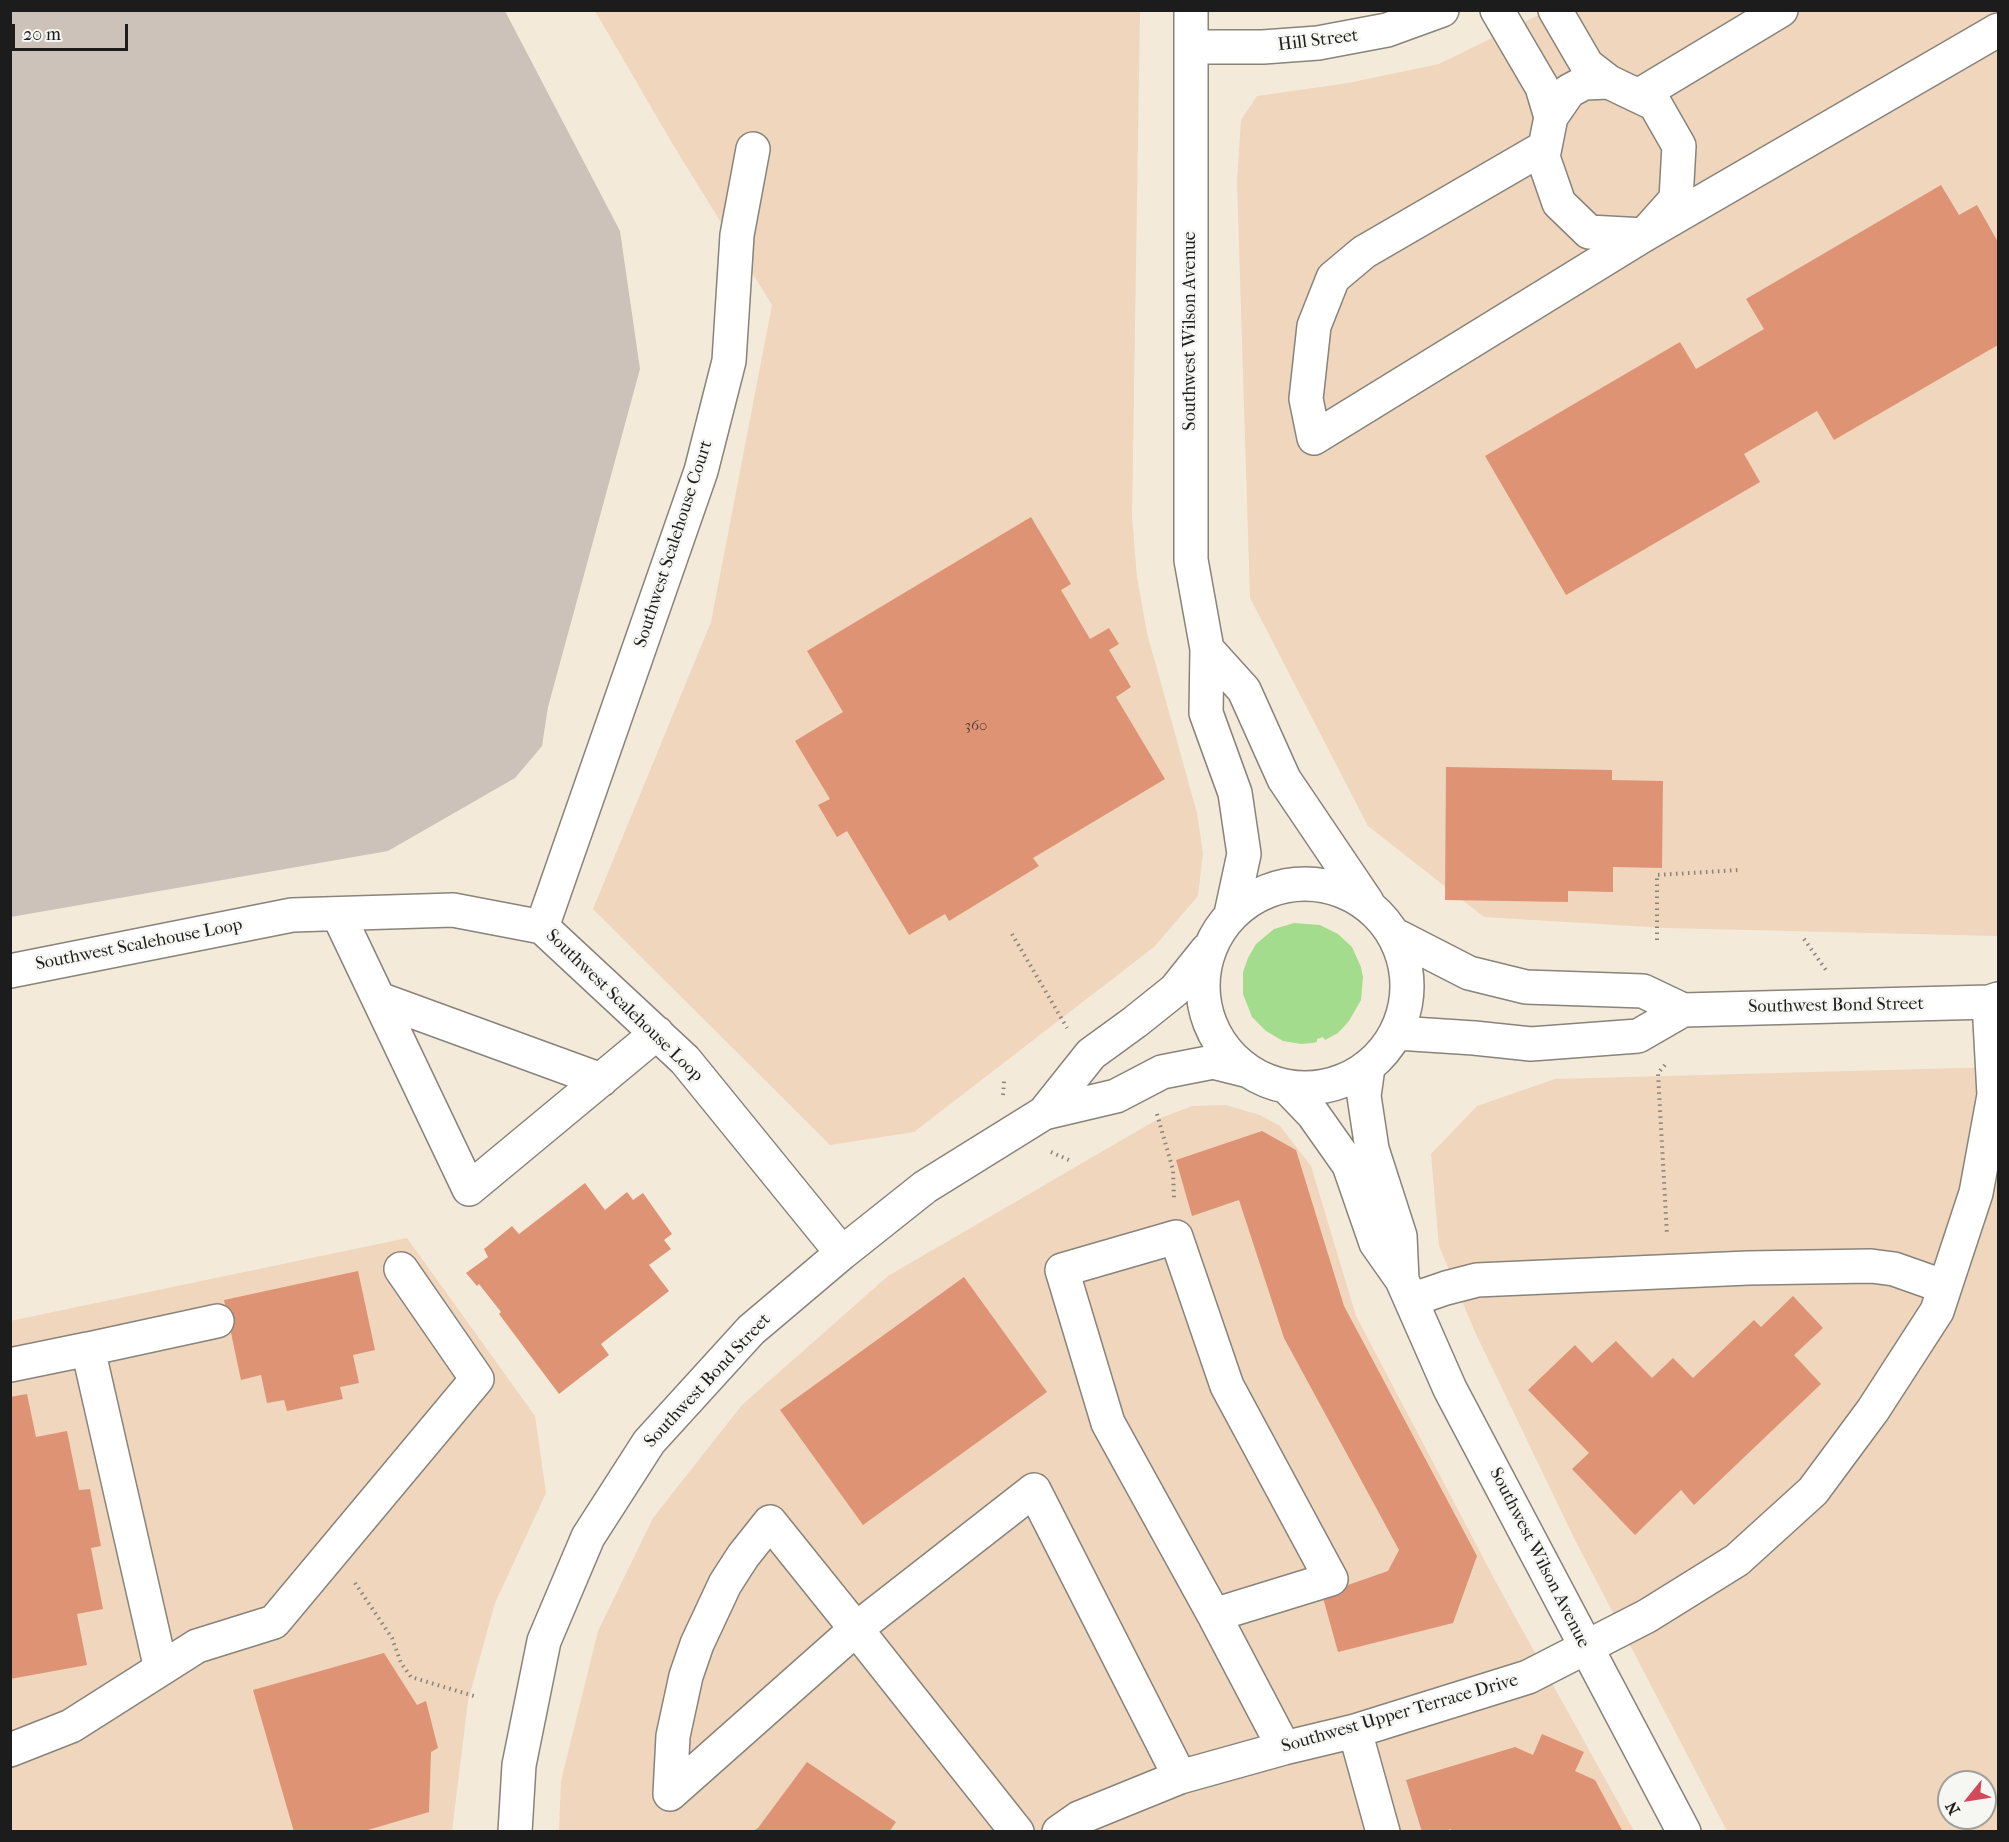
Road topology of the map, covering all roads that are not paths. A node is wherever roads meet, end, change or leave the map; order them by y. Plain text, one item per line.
1 (1191, 10) edge
2 (1442, 10) edge
3 (1497, 10) edge
4 (1555, 10) edge
5 (1781, 10) edge
6 (1998, 30) edge
7 (1191, 47) junction
8 (1609, 82) junction
9 (1638, 96) junction
10 (1548, 132) junction
11 (753, 149) dead end
12 (1644, 235) junction
13 (1207, 649) junction
14 (1371, 908) junction
15 (338, 914) junction
16 (1232, 914) junction
17 (542, 927) junction
18 (1393, 934) junction
19 (1210, 946) junction
20 (10, 971) edge
21 (379, 999) junction
22 (1995, 1002) edge
23 (1683, 1010) junction
24 (657, 1033) junction
25 (1396, 1033) junction
26 (1368, 1067) junction
27 (1245, 1070) junction
28 (601, 1080) junction
29 (1287, 1087) junction
30 (1044, 1113) junction
31 (1986, 1205) edge
32 (842, 1253) junction
33 (401, 1269) dead end
34 (1945, 1287) junction
35 (1407, 1290) junction
36 (217, 1321) dead end
37 (88, 1349) junction
38 (10, 1365) edge
39 (1214, 1615) junction
40 (856, 1629) junction
41 (1586, 1649) junction
42 (161, 1669) junction
43 (1355, 1731) junction
44 (1284, 1748) junction
45 (10, 1750) edge
46 (1180, 1777) junction
47 (515, 1832) edge
48 (1017, 1832) edge
49 (1059, 1832) edge
50 (1383, 1832) edge
51 (1684, 1832) edge

1 - 7 street, Southwest Wilson Avenue
2 - 7 street, Hill Street
3 - 10 street
4 - 8 street
5 - 9 street
6 - 12 street
7 - 13 street, Southwest Wilson Avenue
8 - 9 street
8 - 10 street
9 - 12 street
10 - 12 street
10 - 12 street
11 - 17 street, Southwest Scalehouse Court
13 - 14 street
13 - 16 street, Southwest Wilson Avenue
14 - 16 street
14 - 18 street
15 - 17 street, Southwest Scalehouse Loop
15 - 20 street, Southwest Scalehouse Loop
15 - 21 street
16 - 19 street
17 - 24 street, Southwest Scalehouse Loop
18 - 23 street, Southwest Bond Street
18 - 25 street
19 - 27 street
19 - 30 street, Southwest Bond Street
21 - 28 street
21 - 28 street
22 - 23 street, Southwest Bond Street
22 - 31 street, Southwest Upper Terrace Drive
23 - 25 street, Southwest Bond Street
24 - 28 street
24 - 32 street, Southwest Scalehouse Loop
25 - 26 street
26 - 29 street
26 - 35 street, Southwest Wilson Avenue
27 - 29 street
27 - 30 street, Southwest Bond Street
29 - 35 street, Southwest Wilson Avenue
30 - 32 street, Southwest Bond Street
31 - 34 street, Southwest Upper Terrace Drive
32 - 47 street, Southwest Bond Street
33 - 42 street
34 - 35 street
34 - 41 street, Southwest Upper Terrace Drive
35 - 41 street, Southwest Wilson Avenue
36 - 37 street
37 - 38 street
37 - 42 street
39 - 39 street
39 - 44 street
40 - 40 street
40 - 46 street
40 - 48 street
41 - 43 street, Southwest Upper Terrace Drive
41 - 51 street, Southwest Wilson Avenue
42 - 45 street
43 - 44 street, Southwest Upper Terrace Drive
43 - 50 street
44 - 46 street, Southwest Upper Terrace Drive
46 - 49 street, Southwest Upper Terrace Drive

